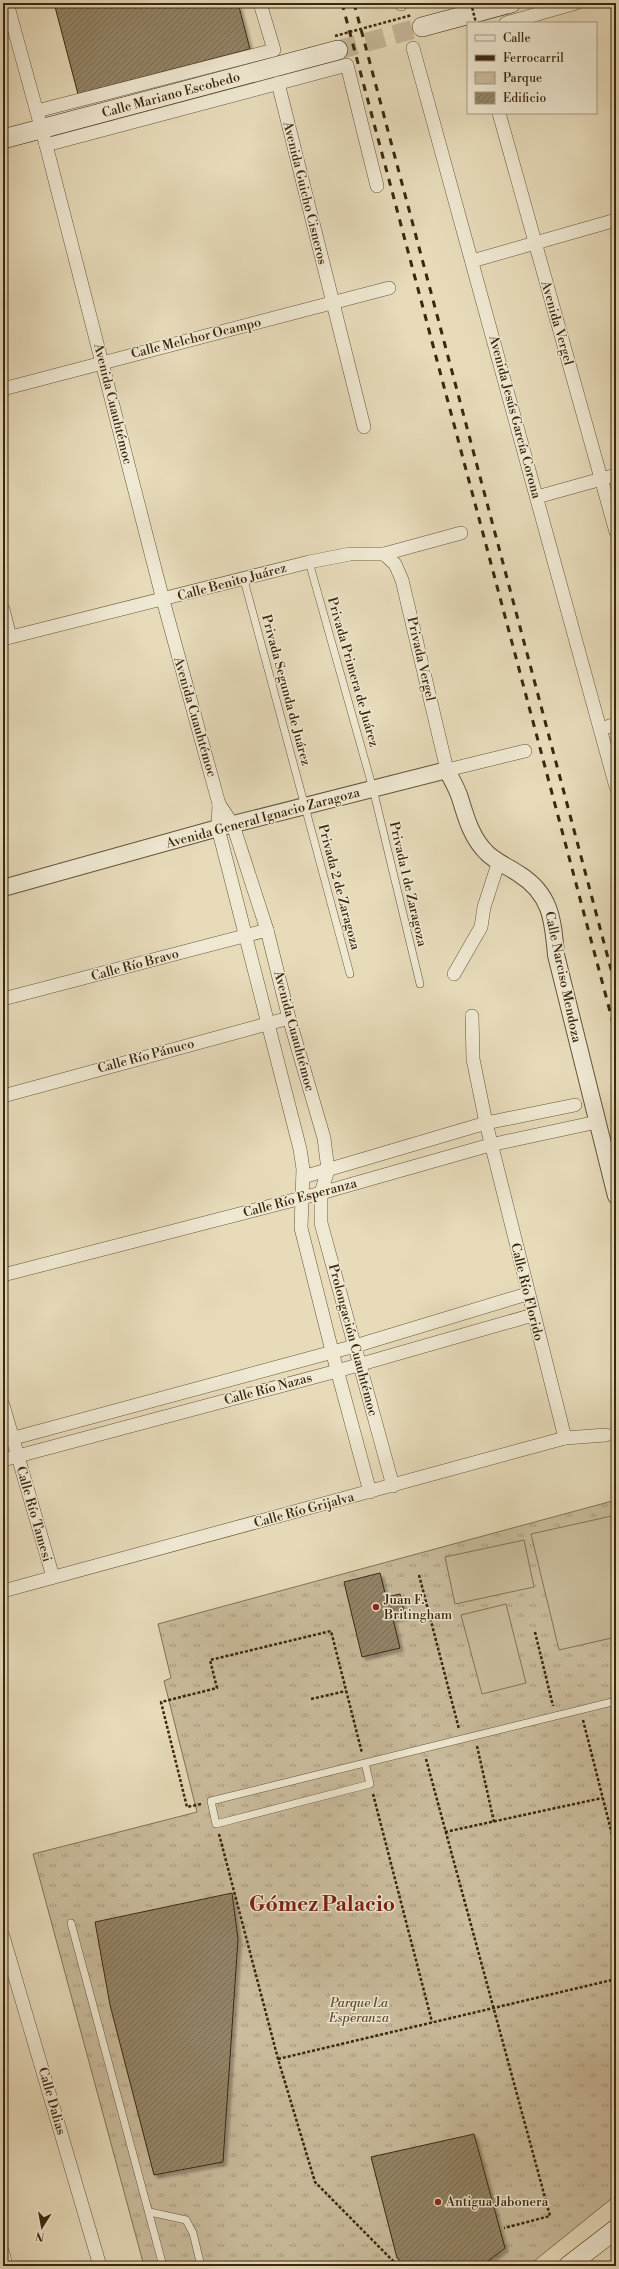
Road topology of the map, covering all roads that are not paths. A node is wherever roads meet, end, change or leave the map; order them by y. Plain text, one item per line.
1 (7, 3) edge
2 (260, 3) edge
3 (511, 3) edge
4 (576, 3) edge
5 (417, 21) tunnel mouth
6 (510, 22) edge
7 (413, 48) dead end
8 (340, 50) junction
9 (278, 83) junction
10 (37, 111) junction
11 (499, 114) edge
12 (44, 137) junction
13 (3, 139) edge
14 (377, 186) dead end
15 (616, 220) edge
16 (534, 242) junction
17 (472, 261) junction
18 (389, 288) dead end
19 (333, 303) junction
20 (102, 362) junction
21 (3, 389) edge
22 (364, 427) dead end
23 (616, 475) edge
24 (602, 479) junction
25 (537, 497) junction
26 (616, 532) edge
27 (461, 533) dead end
28 (384, 554) junction
29 (309, 562) junction
30 (244, 580) junction
31 (162, 600) junction
32 (3, 609) edge
33 (7, 638) edge
34 (616, 724) edge
35 (601, 729) junction
36 (525, 751) dead end
37 (447, 770) junction
38 (616, 787) edge
39 (374, 789) junction
40 (305, 806) junction
41 (225, 826) junction
42 (499, 861) junction
43 (3, 888) edge
44 (267, 930) junction
45 (244, 936) junction
46 (350, 974) dead end
47 (454, 974) dead end
48 (420, 984) dead end
49 (3, 999) edge
50 (472, 1016) dead end
51 (289, 1018) junction
52 (267, 1023) junction
53 (3, 1096) edge
54 (575, 1105) dead end
55 (597, 1122) junction
56 (486, 1124) junction
57 (490, 1145) junction
58 (328, 1170) junction
59 (303, 1177) junction
60 (321, 1194) junction
61 (616, 1196) edge
62 (301, 1199) junction
63 (3, 1275) edge
64 (527, 1294) junction
65 (533, 1315) junction
66 (355, 1346) junction
67 (332, 1351) junction
68 (360, 1364) junction
69 (337, 1370) junction
70 (3, 1405) edge
71 (606, 1435) dead end
72 (565, 1438) junction
73 (8, 1439) edge
74 (18, 1457) junction
75 (3, 1460) edge
76 (393, 1486) junction
77 (370, 1492) junction
78 (52, 1577) junction
79 (3, 1591) edge
80 (616, 1701) edge
81 (365, 1763) junction
82 (71, 1923) dead end
83 (3, 1936) edge
84 (150, 2212) junction
85 (616, 2229) edge
86 (3, 2253) edge
87 (6, 2266) edge
88 (100, 2266) edge
89 (163, 2266) edge
90 (201, 2266) edge
91 (568, 2266) edge

1 - 10 street, Avenida Cuauhtémoc
2 - 10 street
3 - 5 main road
4 - 6 street
7 - 17 street, Avenida Jesús García Corona
8 - 9 street
8 - 12 main road, Calle Mariano Escobedo
8 - 14 street
9 - 12 street
9 - 19 street, Avenida Guicho Cisneros
10 - 12 street, Avenida Cuauhtémoc
11 - 16 street, Avenida Vergel
12 - 13 main road, Calle Mariano Escobedo
12 - 20 street, Avenida Cuauhtémoc
15 - 16 street
16 - 17 street
16 - 24 street, Avenida Vergel
17 - 25 street, Avenida Jesús García Corona
18 - 19 street, Calle Melchor Ocampo
19 - 20 street, Calle Melchor Ocampo
19 - 22 street, Avenida Guicho Cisneros
20 - 21 street, Calle Melchor Ocampo
20 - 31 street, Avenida Cuauhtémoc
23 - 24 street
24 - 25 street
24 - 26 street, Avenida Vergel
25 - 35 street, Avenida Jesús García Corona
27 - 28 street, Calle Benito Juárez
28 - 29 street, Calle Benito Juárez
28 - 37 street, Privada Vergel
29 - 30 street, Calle Benito Juárez
29 - 39 lane, Privada Primera de Juárez
30 - 31 street, Calle Benito Juárez
30 - 40 lane, Privada Segunda de Juárez
31 - 33 street, Calle Benito Juárez
31 - 41 street, Avenida Cuauhtémoc
32 - 33 street
34 - 35 street
35 - 38 street, Avenida Jesús García Corona
36 - 37 street, Avenida General Ignacio Zaragoza
37 - 39 street, Avenida General Ignacio Zaragoza
37 - 42 street, Calle Narciso Mendoza
39 - 40 street, Avenida General Ignacio Zaragoza
39 - 48 lane, Privada 1 de Zaragoza
40 - 41 street, Avenida General Ignacio Zaragoza
40 - 46 lane, Privada 2 de Zaragoza
41 - 43 street, Avenida General Ignacio Zaragoza
41 - 44 street, Avenida Cuauhtémoc
41 - 45 street, Avenida Cuauhtémoc
42 - 47 street
42 - 55 street, Calle Narciso Mendoza
44 - 45 street, Calle Río Bravo
44 - 51 street, Avenida Cuauhtémoc
45 - 49 street, Calle Río Bravo
45 - 52 street, Avenida Cuauhtémoc
50 - 56 street, Calle Río Florido
51 - 52 street, Calle Río Pánuco
51 - 58 street, Avenida Cuauhtémoc
52 - 53 street, Calle Río Pánuco
52 - 59 street, Avenida Cuauhtémoc
54 - 56 street, Calle Río Esperanza
55 - 57 street, Calle Río Esperanza
55 - 61 street, Calle Narciso Mendoza
56 - 57 street, Calle Río Florido
56 - 58 street, Calle Río Esperanza
57 - 60 street, Calle Río Esperanza
57 - 64 street, Calle Río Florido
58 - 59 street, Calle Río Esperanza
58 - 60 street, Avenida Cuauhtémoc
59 - 62 street, Avenida Cuauhtémoc
60 - 62 street, Calle Río Esperanza
60 - 66 street, Prolongación Cuauhtémoc
62 - 63 street, Calle Río Esperanza
62 - 67 street, Prolongación Cuauhtémoc
64 - 65 street, Calle Río Florido
64 - 66 street, Calle Río Nazas
65 - 68 street, Calle Río Nazas
65 - 72 street, Calle Río Florido
66 - 67 street, Calle Río Nazas
66 - 68 street, Prolongación Cuauhtémoc
67 - 69 street, Prolongación Cuauhtémoc
67 - 73 street, Calle Río Nazas
68 - 69 street, Calle Río Nazas
68 - 76 street, Prolongación Cuauhtémoc
69 - 74 street, Calle Río Nazas
69 - 77 street, Prolongación Cuauhtémoc
70 - 73 street, Calle Río Tamesi
71 - 72 street, Calle Río Grijalva
72 - 76 street, Calle Río Grijalva
73 - 74 street, Calle Río Tamesi
74 - 75 street, Calle Río Nazas
74 - 78 street, Calle Río Tamesi
76 - 77 street, Calle Río Grijalva
77 - 78 street, Calle Río Grijalva
78 - 79 street, Calle Río Grijalva
80 - 81 lane
81 - 81 lane
82 - 84 lane
83 - 88 street, Calle Dalias
84 - 89 lane
84 - 90 lane
85 - 91 main road
86 - 87 street

